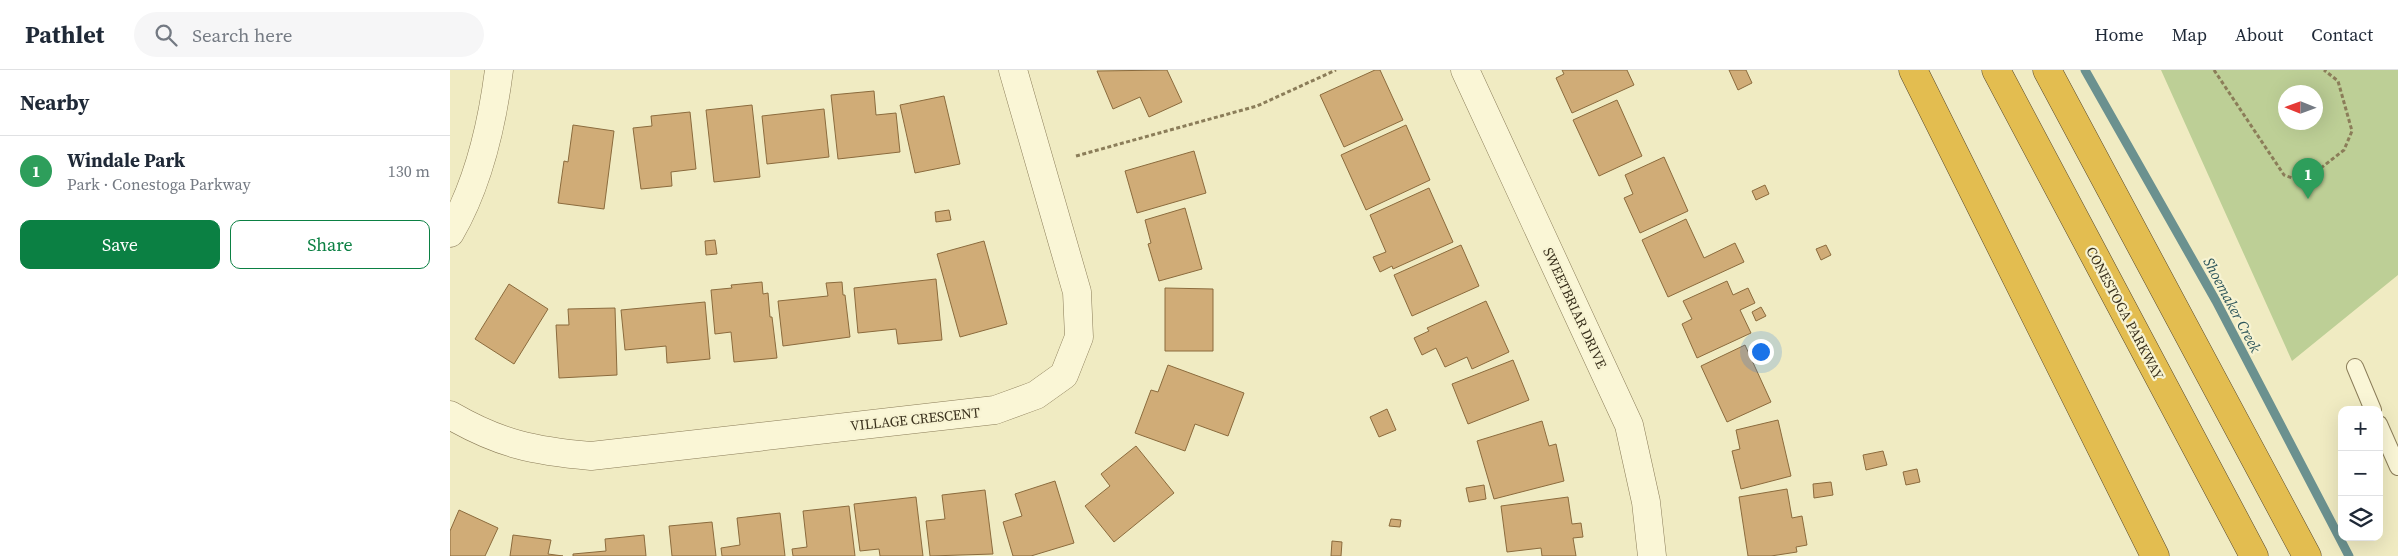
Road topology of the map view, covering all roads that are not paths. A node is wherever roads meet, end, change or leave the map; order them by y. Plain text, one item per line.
1 (499, 70) edge
2 (1013, 70) edge
3 (1465, 70) edge
4 (1913, 70) edge
5 (1996, 70) edge
6 (2047, 70) edge
7 (450, 233) edge
8 (2355, 367) dead end
9 (2371, 406) edge
10 (450, 415) edge
11 (2383, 433) edge
12 (2397, 463) edge
13 (1652, 556) edge
14 (2155, 556) edge
15 (2254, 556) edge
16 (2307, 556) edge

1 - 7 street
2 - 10 street, VILLAGE CRESCENT
3 - 13 street, SWEETBRIAR DRIVE
4 - 14 highway
5 - 15 highway, CONESTOGA PARKWAY
6 - 16 highway
8 - 9 lane
11 - 12 lane

